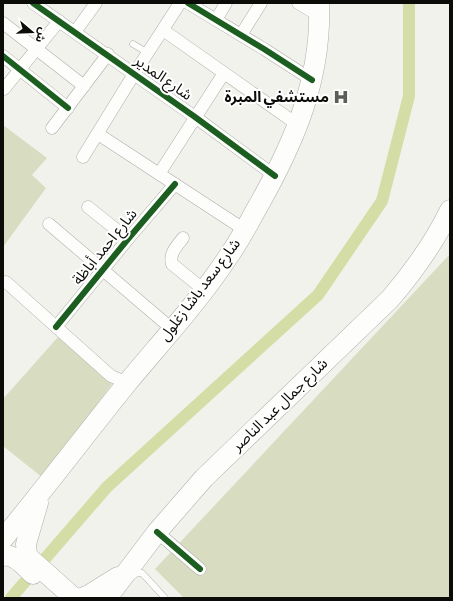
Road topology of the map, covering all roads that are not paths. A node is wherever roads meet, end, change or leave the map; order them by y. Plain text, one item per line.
1 (34, 3) edge
2 (96, 3) edge
3 (180, 3) edge
4 (188, 3) edge
5 (226, 3) edge
6 (261, 3) edge
7 (298, 3) edge
8 (319, 10) edge
9 (216, 20) junction
10 (59, 21) junction
11 (3, 23) edge
12 (163, 30) junction
13 (75, 32) junction
14 (241, 35) junction
15 (133, 44) dead end
16 (36, 49) junction
17 (148, 53) junction
18 (108, 54) junction
19 (3, 56) edge
20 (20, 69) junction
21 (224, 72) junction
22 (134, 74) junction
23 (312, 80) junction
24 (84, 86) junction
25 (4, 89) dead end
26 (68, 108) junction
27 (195, 117) junction
28 (298, 125) junction
29 (52, 128) dead end
30 (98, 134) junction
31 (84, 157) dead end
32 (159, 174) junction
33 (275, 176) junction
34 (175, 184) junction
35 (88, 207) dead end
36 (450, 210) edge
37 (49, 224) dead end
38 (244, 230) junction
39 (183, 238) dead end
40 (128, 239) junction
41 (103, 270) junction
42 (6, 282) dead end
43 (204, 290) junction
44 (56, 328) junction
45 (172, 329) junction
46 (128, 383) junction
47 (42, 491) junction
48 (157, 532) junction
49 (3, 539) edge
50 (16, 558) edge
51 (200, 569) dead end
52 (128, 576) junction
53 (60, 598) edge
54 (75, 598) edge
55 (82, 598) edge
56 (107, 598) edge
57 (166, 598) edge

1 - 10 street, شارع المدير
2 - 13 street
3 - 12 street
4 - 9 street
5 - 9 street
6 - 14 street
7 - 8 street
8 - 23 highway, شارع سعد باشا زغلول
9 - 14 street
10 - 13 street, شارع المدير
10 - 16 street
11 - 16 street
12 - 17 street
12 - 21 street
13 - 18 street, شارع المدير
14 - 23 street
15 - 17 lane
16 - 20 street
16 - 24 street
17 - 22 street
18 - 22 street, شارع المدير
18 - 24 street
19 - 20 street
20 - 25 street
20 - 26 street
21 - 27 street
21 - 28 street
22 - 27 street, شارع المدير
22 - 30 street
23 - 28 highway, شارع سعد باشا زغلول
24 - 26 street
26 - 29 street
27 - 32 street
27 - 33 street, شارع المدير
28 - 33 highway, شارع سعد باشا زغلول
30 - 31 street
30 - 32 street
32 - 34 street
33 - 38 highway, شارع سعد باشا زغلول
34 - 38 street
34 - 40 street, شارع احمد أباظة
35 - 40 street
36 - 48 highway, شارع جمال عبد الناصر
37 - 41 street
38 - 43 highway, شارع سعد باشا زغلول
39 - 43 street
40 - 41 street, شارع احمد أباظة
41 - 44 street, شارع احمد أباظة
41 - 45 street
42 - 44 street
43 - 45 highway, شارع سعد باشا زغلول
44 - 46 street
45 - 46 highway, شارع سعد باشا زغلول
46 - 47 highway, شارع سعد باشا زغلول
47 - 49 highway, شارع سعد باشا زغلول
47 - 50 highway
48 - 51 street
48 - 52 highway, شارع جمال عبد الناصر
50 - 53 highway
50 - 54 highway
52 - 55 highway
52 - 56 highway, شارع جمال عبد الناصر
52 - 57 lane

